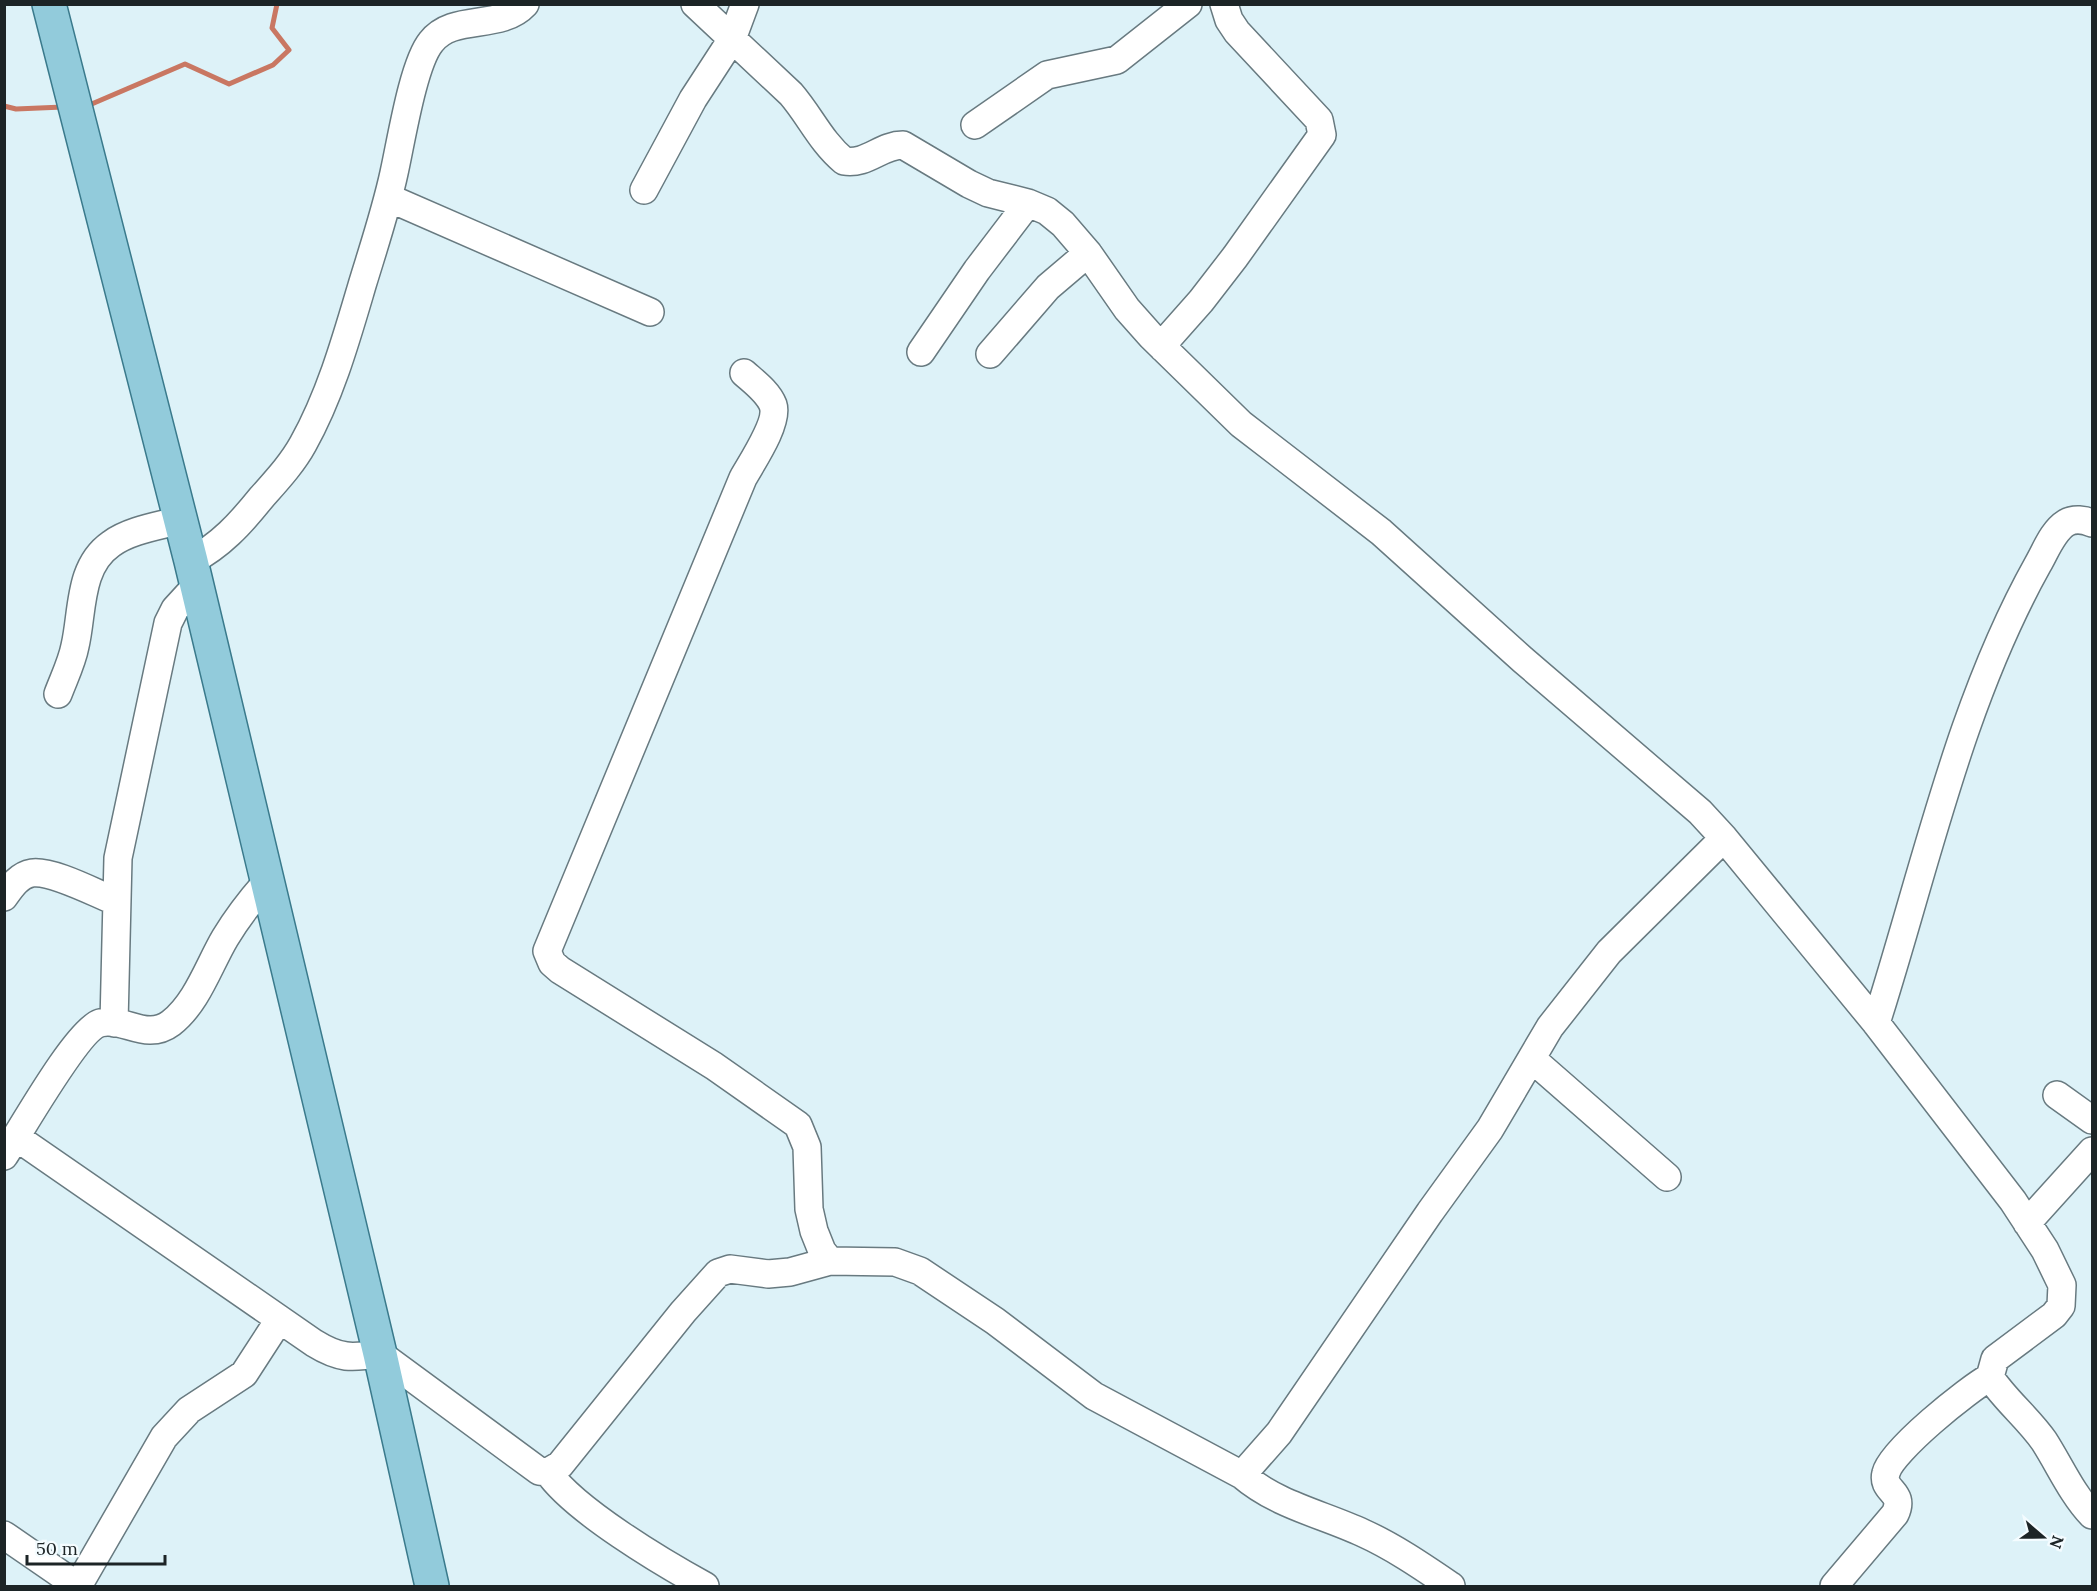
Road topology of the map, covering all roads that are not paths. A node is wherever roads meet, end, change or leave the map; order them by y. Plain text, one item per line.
1 (49, 4) edge
2 (525, 4) edge
3 (694, 4) edge
4 (745, 4) edge
5 (1188, 4) edge
6 (1224, 4) edge
7 (732, 39) junction
8 (975, 125) dead end
9 (644, 190) dead end
10 (389, 198) junction
11 (1028, 203) junction
12 (1088, 253) junction
13 (650, 312) dead end
14 (1163, 348) junction
15 (921, 352) dead end
16 (990, 354) dead end
17 (744, 373) dead end
18 (181, 520) junction
19 (2092, 523) edge
20 (194, 573) junction
21 (58, 694) dead end
22 (1724, 838) junction
23 (266, 883) junction
24 (4, 897) edge
25 (115, 901) junction
26 (114, 1023) junction
27 (1876, 1023) junction
28 (1533, 1059) junction
29 (2057, 1095) dead end
30 (2092, 1120) edge
31 (10, 1147) edge
32 (2092, 1151) edge
33 (1667, 1177) dead end
34 (2027, 1223) junction
35 (830, 1261) junction
36 (279, 1320) junction
37 (380, 1354) junction
38 (1990, 1377) junction
39 (548, 1472) junction
40 (1242, 1475) junction
41 (2092, 1515) edge
42 (4, 1535) edge
43 (78, 1587) edge
44 (432, 1587) edge
45 (705, 1587) edge
46 (1451, 1587) edge
47 (1834, 1587) edge

1 - 18 main road
2 - 10 street
3 - 7 street
4 - 7 street
5 - 8 street
6 - 14 street
7 - 9 street
7 - 11 street
10 - 13 street
10 - 20 street
11 - 12 street
11 - 15 street
12 - 14 street
12 - 16 street
14 - 22 street
17 - 35 street
18 - 20 main road
18 - 21 street
19 - 27 street
20 - 23 main road
20 - 25 street
22 - 27 street
22 - 28 street
23 - 26 street
23 - 37 main road
24 - 25 street
25 - 26 street
26 - 31 street
27 - 34 street
28 - 33 street
28 - 40 street
29 - 30 street
31 - 36 street
32 - 34 street
34 - 38 street
35 - 39 street
35 - 40 street
36 - 37 street
36 - 43 street
37 - 39 street
37 - 44 main road
38 - 41 street
38 - 47 street
39 - 45 street
40 - 46 street
42 - 43 street

